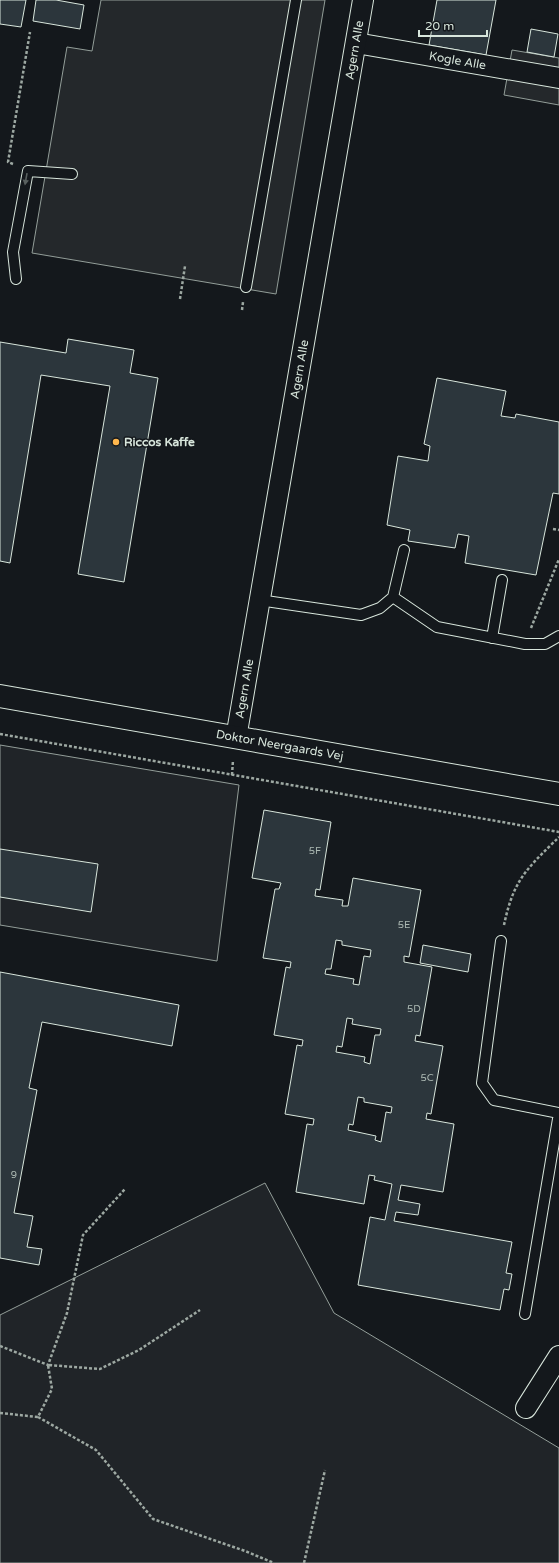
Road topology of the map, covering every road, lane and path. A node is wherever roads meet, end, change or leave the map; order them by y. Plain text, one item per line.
1 (296, 0) edge
2 (363, 0) edge
3 (30, 32) dead end
4 (356, 43) junction
5 (559, 78) edge
6 (28, 171) junction
7 (72, 174) dead end
8 (185, 266) dead end
9 (16, 279) dead end
10 (246, 287) dead end
11 (180, 299) dead end
12 (553, 529) dead end
13 (559, 530) edge
14 (404, 550) dead end
15 (559, 559) edge
16 (502, 580) dead end
17 (393, 598) junction
18 (259, 600) junction
19 (559, 636) edge
20 (492, 638) junction
21 (525, 644) junction
22 (0, 696) edge
23 (0, 734) edge
24 (236, 738) junction
25 (559, 794) edge
26 (559, 832) edge
27 (559, 837) edge
28 (501, 941) joint
29 (559, 1113) edge
30 (125, 1189) dead end
31 (200, 1310) dead end
32 (525, 1314) dead end
33 (0, 1346) edge
34 (559, 1356) edge
35 (48, 1365) junction
36 (526, 1408) dead end
37 (0, 1413) edge
38 (38, 1417) junction
39 (325, 1470) dead end
40 (274, 1563) edge
41 (304, 1563) edge

1 - 10 lane
2 - 4 street, Agern Alle
3 - 6 path
4 - 5 street, Kogle Alle
4 - 18 street, Agern Alle
6 - 7 lane
6 -> 9 lane
8 - 11 path
12 - 13 path
14 - 17 lane
15 - 21 path
16 - 20 lane
17 - 18 lane
17 - 20 lane
18 - 24 street, Agern Alle
19 - 21 lane
20 - 21 lane
22 - 24 street, Doktor Neergaards Vej
23 - 26 path
24 - 25 street, Doktor Neergaards Vej
27 - 28 path
28 - 29 lane
29 - 32 lane
30 - 35 path
31 - 35 path
33 - 35 path
34 - 36 street
35 - 38 path
37 - 38 path
38 - 40 path
39 - 41 path

